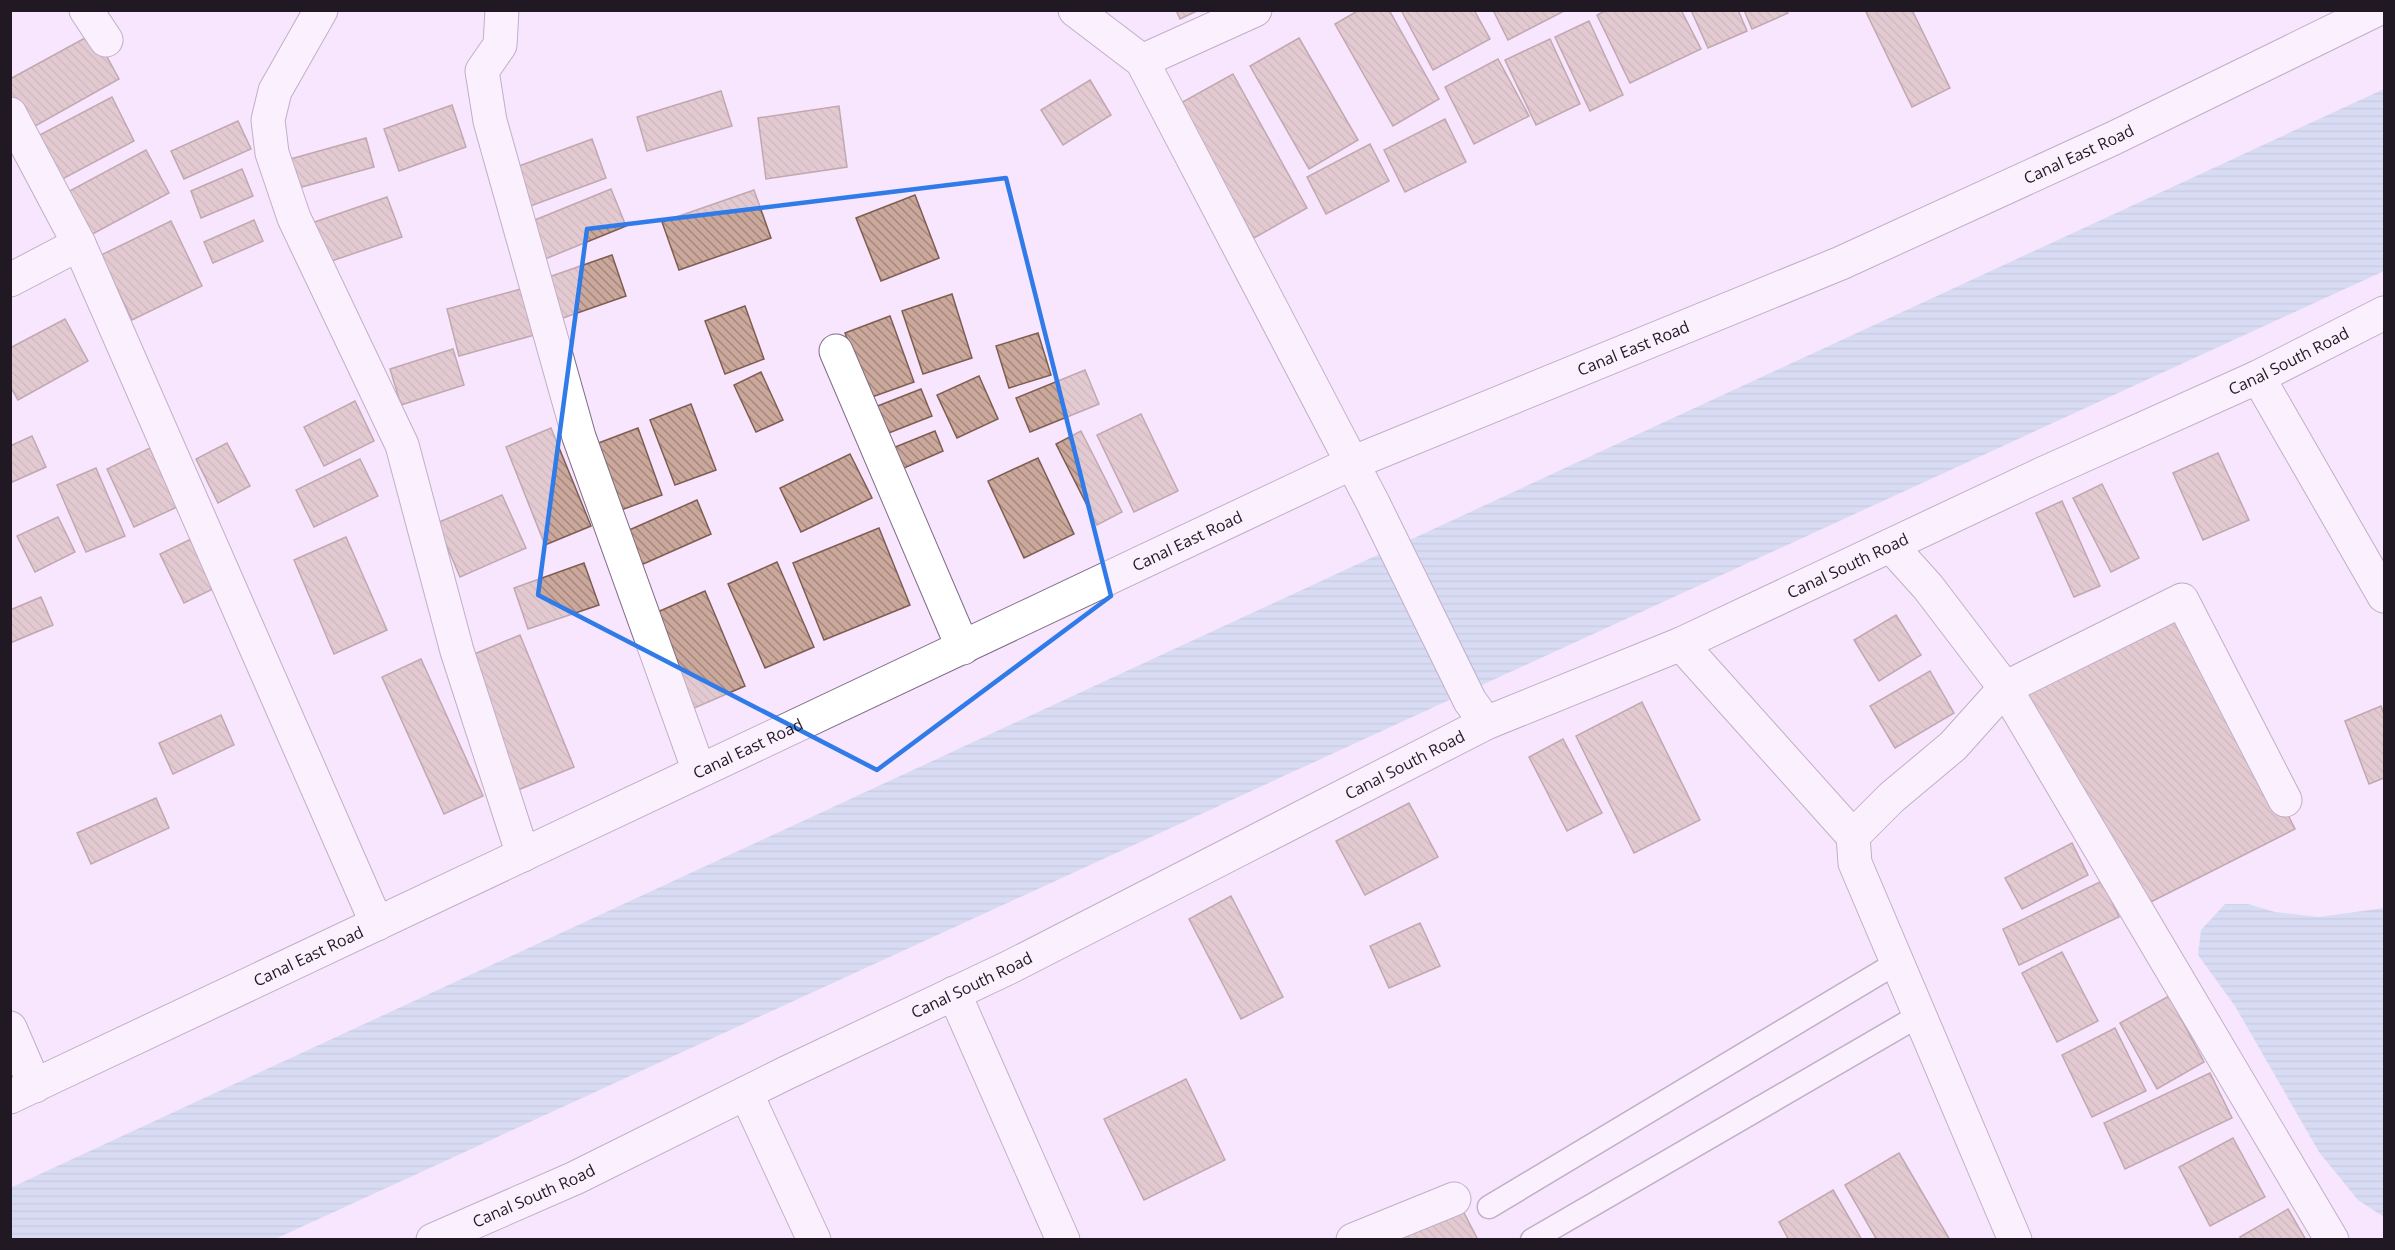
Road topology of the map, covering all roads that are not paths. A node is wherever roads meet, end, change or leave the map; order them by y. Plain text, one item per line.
1 (86, 10) edge
2 (321, 10) edge
3 (502, 10) edge
4 (1075, 10) edge
5 (2376, 10) edge
6 (1245, 13) edge
7 (106, 40) dead end
8 (1142, 61) junction
9 (10, 114) edge
10 (79, 244) junction
11 (10, 280) edge
12 (2385, 313) edge
13 (836, 351) dead end
14 (2258, 377) junction
15 (1352, 463) junction
16 (1891, 546) junction
17 (2385, 596) edge
18 (1681, 644) junction
19 (963, 648) junction
20 (2005, 688) junction
21 (1478, 712) junction
22 (699, 771) junction
23 (2285, 800) dead end
24 (1853, 836) junction
25 (523, 855) junction
26 (377, 924) junction
27 (1898, 962) junction
28 (954, 993) junction
29 (1920, 1015) junction
30 (10, 1028) edge
31 (22, 1092) edge
32 (746, 1093) junction
33 (1454, 1198) dead end
34 (1489, 1207) dead end
35 (2013, 1238) edge
36 (433, 1239) edge
37 (814, 1239) edge
38 (1063, 1239) edge
39 (1353, 1239) edge
40 (1532, 1239) edge
41 (2332, 1239) edge

1 - 7 street
2 - 25 street
3 - 22 street
4 - 8 street
5 - 15 street, Canal East Road
6 - 8 street
8 - 15 street
9 - 10 street
10 - 11 street
10 - 26 street
12 - 14 street, Canal South Road
13 - 19 street
14 - 16 street, Canal South Road
14 - 17 street
15 - 19 street, Canal East Road
15 - 21 street
16 - 18 street, Canal South Road
16 - 20 street
18 - 21 street, Canal South Road
18 - 24 street
19 - 22 street, Canal East Road
20 - 23 street
20 - 24 street
20 - 41 street
21 - 28 street, Canal South Road
22 - 25 street, Canal East Road
24 - 27 street
25 - 26 street, Canal East Road
26 - 31 street, Canal East Road
27 - 29 street
27 - 34 lane
28 - 32 street, Canal South Road
28 - 38 street
29 - 35 street
29 - 40 lane
30 - 31 street
32 - 36 street, Canal South Road
32 - 37 street
33 - 39 street

